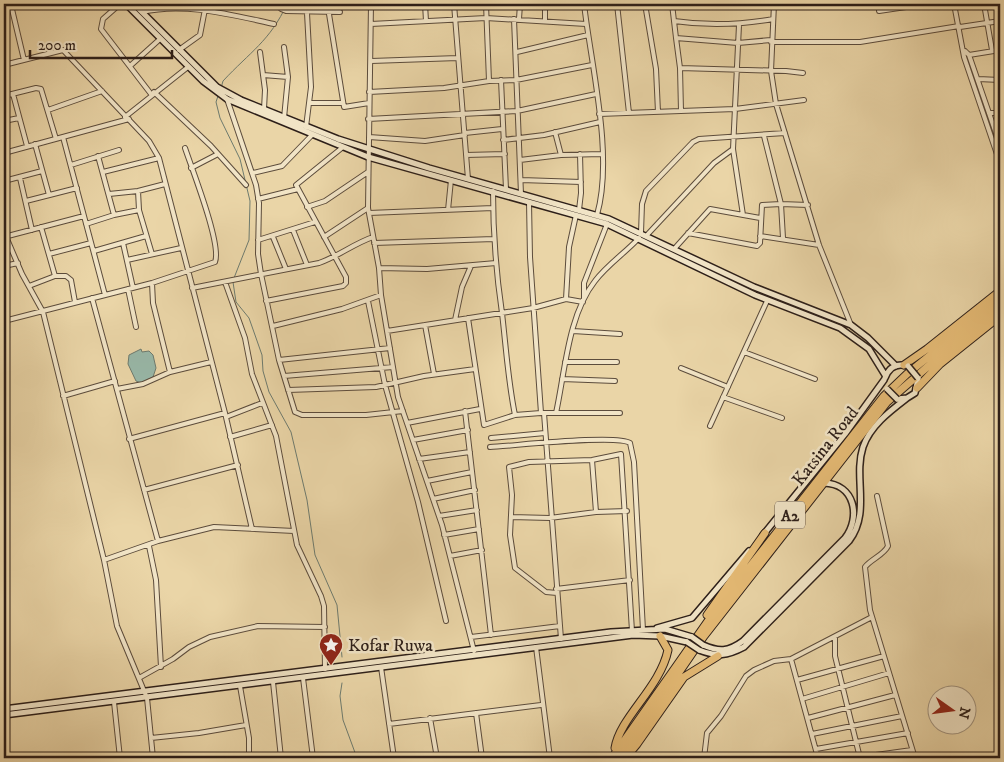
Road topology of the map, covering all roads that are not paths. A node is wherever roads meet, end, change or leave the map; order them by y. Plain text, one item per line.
1 (12, 4) edge
2 (120, 4) edge
3 (126, 4) edge
4 (134, 4) edge
5 (206, 4) edge
6 (280, 4) edge
7 (371, 4) edge
8 (425, 4) edge
9 (454, 4) edge
10 (486, 4) edge
11 (520, 4) edge
12 (545, 4) edge
13 (584, 4) edge
14 (617, 4) edge
15 (645, 4) edge
16 (654, 4) edge
17 (672, 4) edge
18 (685, 4) edge
19 (774, 4) edge
20 (926, 4) edge
21 (954, 4) edge
22 (984, 4) edge
23 (4, 7) edge
24 (205, 11) junction
25 (879, 11) dead end
26 (142, 12) junction
27 (340, 12) dead end
28 (306, 13) junction
29 (330, 14) junction
30 (486, 18) junction
31 (455, 19) junction
32 (517, 19) junction
33 (773, 19) junction
34 (1000, 20) edge
35 (426, 21) junction
36 (544, 21) junction
37 (674, 21) junction
38 (987, 22) junction
39 (274, 24) dead end
40 (371, 24) junction
41 (586, 24) junction
42 (738, 25) junction
43 (959, 26) junction
44 (588, 35) junction
45 (676, 38) junction
46 (160, 39) junction
47 (771, 41) junction
48 (738, 42) junction
49 (284, 47) dead end
50 (179, 50) junction
51 (992, 50) junction
52 (1000, 50) edge
53 (965, 51) junction
54 (260, 52) dead end
55 (517, 52) junction
56 (969, 55) junction
57 (458, 58) junction
58 (24, 60) junction
59 (371, 61) junction
60 (4, 65) edge
61 (592, 65) junction
62 (130, 66) junction
63 (188, 67) junction
64 (680, 68) junction
65 (737, 69) junction
66 (771, 71) junction
67 (803, 74) dead end
68 (263, 75) junction
69 (288, 77) junction
70 (978, 79) junction
71 (501, 80) junction
72 (516, 80) junction
73 (1000, 80) edge
74 (489, 81) junction
75 (460, 84) junction
76 (215, 89) junction
77 (102, 91) junction
78 (369, 92) junction
79 (153, 93) junction
80 (13, 94) junction
81 (222, 94) junction
82 (596, 94) junction
83 (4, 96) edge
84 (227, 99) junction
85 (804, 100) dead end
86 (310, 103) junction
87 (343, 103) junction
88 (369, 103) junction
89 (776, 104) junction
90 (264, 109) junction
91 (735, 109) junction
92 (48, 110) junction
93 (517, 111) junction
94 (681, 111) junction
95 (658, 112) junction
96 (1000, 112) edge
97 (501, 113) junction
98 (629, 113) junction
99 (989, 113) junction
100 (463, 114) junction
101 (598, 114) junction
102 (19, 118) junction
103 (127, 118) junction
104 (284, 118) junction
105 (368, 119) junction
106 (4, 121) edge
107 (600, 122) junction
108 (306, 127) junction
109 (502, 129) junction
110 (555, 132) junction
111 (785, 133) junction
112 (465, 134) junction
113 (312, 135) junction
114 (63, 136) junction
115 (733, 136) junction
116 (764, 136) junction
117 (369, 137) junction
118 (56, 138) junction
119 (519, 138) junction
120 (503, 140) junction
121 (36, 144) junction
122 (1000, 145) edge
123 (27, 146) junction
124 (342, 147) junction
125 (185, 148) dead end
126 (369, 149) junction
127 (733, 149) junction
128 (119, 150) dead end
129 (4, 153) edge
130 (218, 154) junction
131 (505, 154) junction
132 (580, 154) junction
133 (602, 154) junction
134 (466, 155) junction
135 (561, 155) junction
136 (98, 156) junction
137 (368, 156) junction
138 (159, 158) junction
139 (520, 160) junction
140 (1000, 163) edge
141 (70, 165) junction
142 (192, 168) junction
143 (42, 170) junction
144 (103, 172) junction
145 (368, 172) junction
146 (253, 174) junction
147 (20, 178) junction
148 (468, 179) junction
149 (451, 180) junction
150 (521, 180) junction
151 (4, 181) edge
152 (581, 182) junction
153 (165, 184) junction
154 (246, 185) dead end
155 (77, 188) junction
156 (298, 189) junction
157 (506, 189) junction
158 (138, 191) junction
159 (493, 191) junction
160 (109, 194) junction
161 (521, 194) junction
162 (49, 195) junction
163 (258, 200) junction
164 (26, 201) junction
165 (529, 202) junction
166 (781, 204) junction
167 (808, 205) junction
168 (307, 207) junction
169 (493, 208) junction
170 (139, 210) junction
171 (369, 210) junction
172 (448, 210) junction
173 (578, 212) junction
174 (114, 215) junction
175 (597, 215) junction
176 (743, 215) junction
177 (84, 216) junction
178 (760, 218) junction
179 (315, 222) junction
180 (86, 224) junction
181 (607, 224) junction
182 (41, 227) junction
183 (32, 230) junction
184 (293, 230) junction
185 (688, 233) junction
186 (4, 235) edge
187 (642, 235) junction
188 (146, 236) junction
189 (760, 236) junction
190 (273, 237) junction
191 (324, 237) junction
192 (372, 237) junction
193 (783, 238) junction
194 (494, 239) junction
195 (258, 240) junction
196 (374, 242) junction
197 (91, 243) junction
198 (123, 243) junction
199 (819, 245) junction
200 (180, 248) junction
201 (675, 248) junction
202 (94, 251) junction
203 (49, 254) junction
204 (152, 254) junction
205 (335, 258) junction
206 (127, 260) junction
207 (18, 263) junction
208 (496, 263) junction
209 (4, 266) edge
210 (307, 266) junction
211 (471, 266) junction
212 (379, 268) junction
213 (286, 269) junction
214 (188, 273) junction
215 (261, 274) junction
216 (589, 274) junction
217 (55, 276) junction
218 (597, 278) junction
219 (225, 282) junction
220 (152, 283) junction
221 (29, 286) junction
222 (131, 288) junction
223 (192, 288) junction
224 (1000, 290) edge
225 (105, 295) junction
226 (381, 295) junction
227 (92, 298) junction
228 (566, 298) junction
229 (1000, 299) edge
230 (584, 300) junction
231 (266, 301) junction
232 (368, 301) junction
233 (767, 301) junction
234 (75, 302) junction
235 (534, 308) junction
236 (1000, 308) edge
237 (502, 311) junction
238 (43, 312) junction
239 (1000, 316) edge
240 (468, 318) junction
241 (455, 320) junction
242 (4, 321) edge
243 (424, 325) junction
244 (851, 325) junction
245 (273, 326) junction
246 (136, 327) dead end
247 (387, 331) junction
248 (573, 331) junction
249 (620, 334) dead end
250 (390, 348) junction
251 (378, 350) junction
252 (744, 352) junction
253 (279, 360) junction
254 (211, 362) junction
255 (565, 362) junction
256 (617, 362) dead end
257 (906, 365) junction
258 (896, 366) junction
259 (393, 367) junction
260 (381, 368) junction
261 (681, 368) dead end
262 (475, 369) junction
263 (170, 372) junction
264 (434, 374) junction
265 (284, 376) junction
266 (885, 378) junction
267 (815, 379) dead end
268 (562, 380) junction
269 (115, 381) junction
270 (615, 381) dead end
271 (396, 382) junction
272 (384, 385) junction
273 (728, 388) junction
274 (917, 388) junction
275 (117, 389) junction
276 (288, 390) junction
277 (63, 396) junction
278 (723, 397) junction
279 (907, 398) junction
280 (262, 402) junction
281 (480, 409) junction
282 (403, 411) junction
283 (465, 411) junction
284 (392, 413) junction
285 (542, 413) junction
286 (556, 413) junction
287 (620, 413) dead end
288 (225, 415) junction
289 (515, 415) junction
290 (782, 418) dead end
291 (407, 423) junction
292 (272, 425) junction
293 (710, 426) dead end
294 (468, 430) junction
295 (545, 434) junction
296 (230, 437) junction
297 (491, 438) dead end
298 (130, 439) junction
299 (413, 440) junction
300 (547, 444) junction
301 (490, 447) dead end
302 (470, 452) junction
303 (419, 459) junction
304 (592, 460) junction
305 (548, 462) junction
306 (238, 465) junction
307 (472, 472) junction
308 (427, 481) junction
309 (824, 483) junction
310 (144, 490) junction
311 (475, 490) junction
312 (636, 496) junction
313 (877, 496) dead end
314 (626, 497) junction
315 (433, 499) junction
316 (477, 510) junction
317 (596, 512) junction
318 (627, 512) junction
319 (439, 516) junction
320 (511, 517) junction
321 (550, 518) junction
322 (252, 529) junction
323 (479, 529) junction
324 (294, 531) junction
325 (765, 533) junction
326 (444, 535) junction
327 (158, 541) junction
328 (149, 546) junction
329 (482, 550) junction
330 (450, 556) junction
331 (104, 560) junction
332 (630, 580) junction
333 (556, 591) junction
334 (872, 617) junction
335 (446, 621) dead end
336 (560, 626) junction
337 (325, 627) junction
338 (655, 629) junction
339 (702, 629) junction
340 (632, 630) junction
341 (643, 630) junction
342 (490, 635) junction
343 (660, 636) junction
344 (471, 637) junction
345 (836, 638) junction
346 (561, 639) junction
347 (536, 647) junction
348 (701, 647) junction
349 (474, 649) junction
350 (474, 655) junction
351 (718, 656) junction
352 (884, 656) junction
353 (791, 659) junction
354 (161, 667) junction
355 (381, 667) junction
356 (839, 668) junction
357 (325, 669) junction
358 (889, 673) junction
359 (138, 678) junction
360 (304, 678) junction
361 (797, 680) junction
362 (273, 682) junction
363 (240, 686) junction
364 (844, 686) junction
365 (144, 692) junction
366 (895, 695) junction
367 (146, 698) junction
368 (802, 699) junction
369 (114, 702) junction
370 (542, 705) junction
371 (849, 707) junction
372 (4, 709) edge
373 (476, 713) junction
374 (4, 715) edge
375 (902, 716) junction
376 (430, 718) junction
377 (808, 718) junction
378 (389, 724) junction
379 (246, 725) junction
380 (853, 725) junction
381 (908, 733) junction
382 (812, 734) junction
383 (151, 738) junction
384 (856, 742) junction
385 (816, 750) junction
386 (912, 750) junction
387 (617, 756) edge
388 (120, 758) edge
389 (154, 758) edge
390 (248, 758) edge
391 (281, 758) edge
392 (313, 758) edge
393 (394, 758) edge
394 (437, 758) edge
395 (482, 758) edge
396 (550, 758) edge
397 (567, 758) edge
398 (704, 758) edge
399 (818, 758) edge
400 (854, 758) edge
401 (860, 758) edge
402 (915, 758) edge

1 - 23 street
1 - 58 street
2 - 62 street
3 - 46 main road
4 - 26 main road
5 - 24 street
6 - 28 street
7 - 40 street
8 - 35 street
9 - 31 street
10 - 30 street
11 - 32 street
12 - 36 street
13 - 41 street
14 - 98 street
15 - 95 street
16 - 17 street
17 - 18 street
17 - 37 street
19 - 33 street
20 - 25 street
21 - 43 street
22 - 38 street
24 - 26 street
24 - 39 street
24 - 50 street
26 - 50 main road
27 - 29 street
28 - 29 street
28 - 86 street
29 - 87 street
30 - 31 street
30 - 32 street
30 - 74 street
31 - 35 street
31 - 57 street
32 - 36 street
32 - 55 street
33 - 42 street
33 - 47 street
34 - 38 street
35 - 40 street
36 - 41 street
37 - 42 street
37 - 45 street
38 - 43 street
38 - 51 street
40 - 59 street
41 - 44 street
42 - 48 street
43 - 47 street
43 - 53 street
44 - 55 street
44 - 61 street
45 - 48 street
45 - 64 street
46 - 62 street
46 - 63 main road
47 - 48 street
47 - 66 street
48 - 65 street
49 - 69 street
50 - 76 main road
51 - 52 street
51 - 56 street
53 - 56 street
53 - 140 street
54 - 68 street
55 - 72 street
56 - 70 street
57 - 59 street
57 - 75 street
58 - 60 street
58 - 77 street
59 - 78 street
61 - 72 street
61 - 82 street
62 - 79 street
63 - 76 main road
63 - 79 street
64 - 65 street
64 - 94 street
65 - 66 street
65 - 91 street
66 - 67 street
66 - 89 street
68 - 69 street
68 - 90 street
69 - 104 street
70 - 73 street
70 - 99 street
71 - 72 street
71 - 74 street
71 - 97 street
72 - 93 street
74 - 75 street
75 - 78 street
75 - 100 street
76 - 81 main road
77 - 92 street
77 - 103 street
78 - 88 street
79 - 103 street
79 - 130 street
80 - 83 street
80 - 92 street
80 - 102 street
81 - 84 main road
81 - 90 main road
82 - 93 street
82 - 101 street
84 - 113 main road
84 - 146 street
85 - 89 street
86 - 87 street
86 - 108 street
87 - 88 street
88 - 105 street
89 - 91 street
89 - 111 street
90 - 104 main road
91 - 94 street
91 - 115 street
92 - 118 street
93 - 97 street
93 - 119 street
94 - 95 street
95 - 98 street
96 - 99 street
97 - 100 street
97 - 109 street
98 - 101 street
99 - 122 street
100 - 105 street
100 - 112 street
101 - 107 street
102 - 106 street
102 - 123 street
103 - 114 street
103 - 138 street
104 - 108 main road
105 - 117 street
107 - 110 street
107 - 133 street
108 - 126 main road
109 - 112 street
109 - 120 street
110 - 119 street
110 - 135 street
111 - 116 street
111 - 167 street
112 - 117 street
112 - 134 street
113 - 124 main road
113 - 146 street
114 - 118 street
114 - 141 street
115 - 116 street
115 - 127 street
115 - 187 street
116 - 166 street
117 - 126 street
118 - 121 street
119 - 120 street
119 - 139 street
120 - 131 street
121 - 123 street
121 - 143 street
123 - 129 street
124 - 137 main road
124 - 156 street
125 - 142 street
126 - 137 street
126 - 148 main road
127 - 176 street
127 - 187 street
128 - 136 street
130 - 142 street
130 - 154 street
131 - 134 street
131 - 157 street
132 - 133 street
132 - 135 street
132 - 152 street
133 - 175 street
134 - 148 street
135 - 139 street
136 - 141 street
136 - 144 street
137 - 145 street
137 - 149 main road
138 - 144 street
138 - 153 street
139 - 150 street
141 - 155 street
142 - 214 street
143 - 147 street
143 - 162 street
144 - 160 street
145 - 168 street
145 - 171 street
146 - 163 street
147 - 151 street
147 - 164 street
148 - 157 main road
149 - 159 main road
149 - 172 street
150 - 152 street
150 - 161 street
152 - 173 street
153 - 158 street
153 - 200 street
155 - 162 street
155 - 177 street
156 - 163 street
156 - 168 street
157 - 161 main road
158 - 160 street
158 - 170 street
159 - 165 main road
159 - 169 street
160 - 174 street
161 - 173 main road
162 - 164 street
163 - 195 street
164 - 183 street
165 - 173 main road
165 - 235 street
166 - 167 street
166 - 178 street
166 - 193 street
167 - 199 street
168 - 179 street
169 - 172 street
169 - 194 street
170 - 174 street
170 - 188 street
171 - 172 street
171 - 191 street
171 - 192 street
173 - 175 main road
173 - 181 main road
173 - 228 street
174 - 180 street
175 - 187 main road
176 - 178 street
176 - 185 street
177 - 180 street
177 - 182 street
178 - 189 street
179 - 184 street
179 - 191 street
180 - 197 street
181 - 187 main road
181 - 216 street
182 - 183 street
182 - 203 street
183 - 186 street
184 - 190 street
184 - 210 street
185 - 189 street
185 - 201 street
186 - 207 street
187 - 201 main road
187 - 218 street
187 - 233 main road
188 - 198 street
188 - 204 street
189 - 193 street
190 - 195 street
190 - 213 street
191 - 205 street
192 - 196 street
192 - 205 street
193 - 199 street
194 - 196 street
194 - 208 street
195 - 215 street
196 - 212 street
197 - 202 street
197 - 203 street
198 - 202 street
198 - 206 street
199 - 244 street
200 - 204 street
200 - 214 street
201 - 244 main road
202 - 225 street
203 - 217 street
204 - 206 street
205 - 210 street
205 - 231 street
206 - 222 street
207 - 209 street
207 - 221 street
208 - 211 street
208 - 237 street
210 - 213 street
211 - 212 street
211 - 241 street
212 - 226 street
213 - 215 street
214 - 220 street
214 - 223 street
215 - 219 street
215 - 231 street
216 - 218 street
216 - 230 street
217 - 221 street
217 - 234 street
218 - 230 street
219 - 223 street
219 - 280 street
220 - 222 street
220 - 263 street
221 - 238 street
222 - 225 street
222 - 246 street
223 - 254 street
224 - 257 highway
225 - 227 street
226 - 232 street
226 - 247 street
227 - 234 street
227 - 269 street
228 - 230 street
228 - 235 street
229 - 339 highway, Katsina Road / A2
230 - 248 street
231 - 245 street
232 - 245 street
232 - 251 street
233 - 252 street
233 - 266 main road
234 - 238 street
235 - 237 street
235 - 285 street
236 - 309 highway, Katsina Road / A2
237 - 240 street
237 - 289 street
238 - 242 street
238 - 277 street
239 - 274 highway
240 - 241 street
240 - 262 street
241 - 243 street
243 - 247 street
243 - 264 street
244 - 258 main road
245 - 253 street
247 - 250 street
248 - 249 street
248 - 255 street
250 - 251 street
250 - 259 street
251 - 253 street
251 - 260 street
252 - 267 street
252 - 273 street
253 - 265 street
254 - 263 street
254 - 288 street
255 - 256 street
255 - 268 street
257 - 258 main road
257 - 274 main road, bridge
258 - 266 main road
259 - 260 street
259 - 271 street
260 - 265 street
260 - 272 street
261 - 273 street
262 - 264 street
262 - 281 street
263 - 275 street
264 - 271 street
265 - 276 street
266 - 279 main road, bridge
266 - 325 main road
268 - 270 street
268 - 286 street
269 - 275 street
269 - 277 street
271 - 272 street
271 - 282 street
272 - 276 street
272 - 284 street
273 - 278 street
274 - 279 main road
275 - 298 street
276 - 284 street
277 - 331 street
278 - 290 street
278 - 293 street
279 - 351 main road
280 - 288 street
280 - 292 street
281 - 283 street
281 - 289 street
282 - 284 street
282 - 291 street
283 - 291 street
283 - 294 street
284 - 335 street
285 - 286 street
285 - 289 street
285 - 295 street
286 - 287 street
288 - 296 street
288 - 298 street
291 - 299 street
292 - 296 street
292 - 324 street
294 - 299 street
294 - 302 street
295 - 297 street
295 - 300 street
296 - 306 street
298 - 310 street
299 - 303 street
300 - 301 street
300 - 305 street
300 - 312 street
302 - 303 street
302 - 307 street
303 - 308 street
304 - 305 street
304 - 314 street
304 - 317 street
305 - 320 street
305 - 321 street
306 - 310 street
306 - 322 street
307 - 308 street
307 - 311 street
308 - 315 street
309 - 348 main road
309 - 387 highway, Katsina Road / A2
310 - 327 street
311 - 315 street
311 - 316 street
312 - 314 street
312 - 341 street
313 - 334 street
314 - 318 street
315 - 319 street
316 - 319 street
316 - 323 street
317 - 318 street
317 - 321 street
318 - 332 street
319 - 326 street
320 - 321 street
320 - 333 street
321 - 333 street
322 - 324 street
322 - 327 street
323 - 326 street
323 - 329 street
324 - 337 street
325 - 338 main road
325 - 339 highway
326 - 330 street
327 - 328 street
328 - 331 street
328 - 354 street
329 - 330 street
329 - 342 street
330 - 344 street
331 - 359 street
332 - 333 street
332 - 340 street
333 - 336 street
334 - 345 street
334 - 352 street
336 - 342 street
336 - 346 street
337 - 354 street
337 - 357 street
338 - 341 main road
338 - 348 main road, bridge
339 - 387 highway, Katsina Road / A2
340 - 341 main road
340 - 346 main road
342 - 344 street
343 - 347 main road
343 - 348 main road, bridge
343 - 387 highway
344 - 349 street
345 - 353 street
345 - 356 street
346 - 349 main road
347 - 350 main road
347 - 370 street
348 - 351 main road
349 - 350 street
349 - 357 main road
350 - 355 main road
351 - 387 highway
352 - 356 street
352 - 358 street
353 - 361 street
353 - 398 street
354 - 359 street
355 - 360 main road
355 - 378 street
356 - 361 street
356 - 364 street
357 - 365 main road
358 - 364 street
358 - 366 street
359 - 365 street
360 - 362 main road
360 - 392 street
361 - 368 street
362 - 363 main road
362 - 391 street
363 - 367 main road
363 - 379 street
364 - 368 street
364 - 371 street
365 - 367 street
365 - 372 main road
366 - 371 street
366 - 375 street
367 - 369 main road
367 - 383 street
368 - 377 street
369 - 374 main road
369 - 388 street
370 - 373 street
370 - 396 street
371 - 377 street
371 - 380 street
373 - 376 street
373 - 395 street
375 - 380 street
375 - 381 street
376 - 378 street
376 - 394 street
377 - 382 street
378 - 393 street
379 - 383 street
379 - 390 street
380 - 382 street
380 - 384 street
381 - 384 street
381 - 386 street
382 - 385 street
383 - 389 street
384 - 385 street
384 - 401 street
385 - 399 street
386 - 401 street
386 - 402 street
396 - 397 street
400 - 401 street

